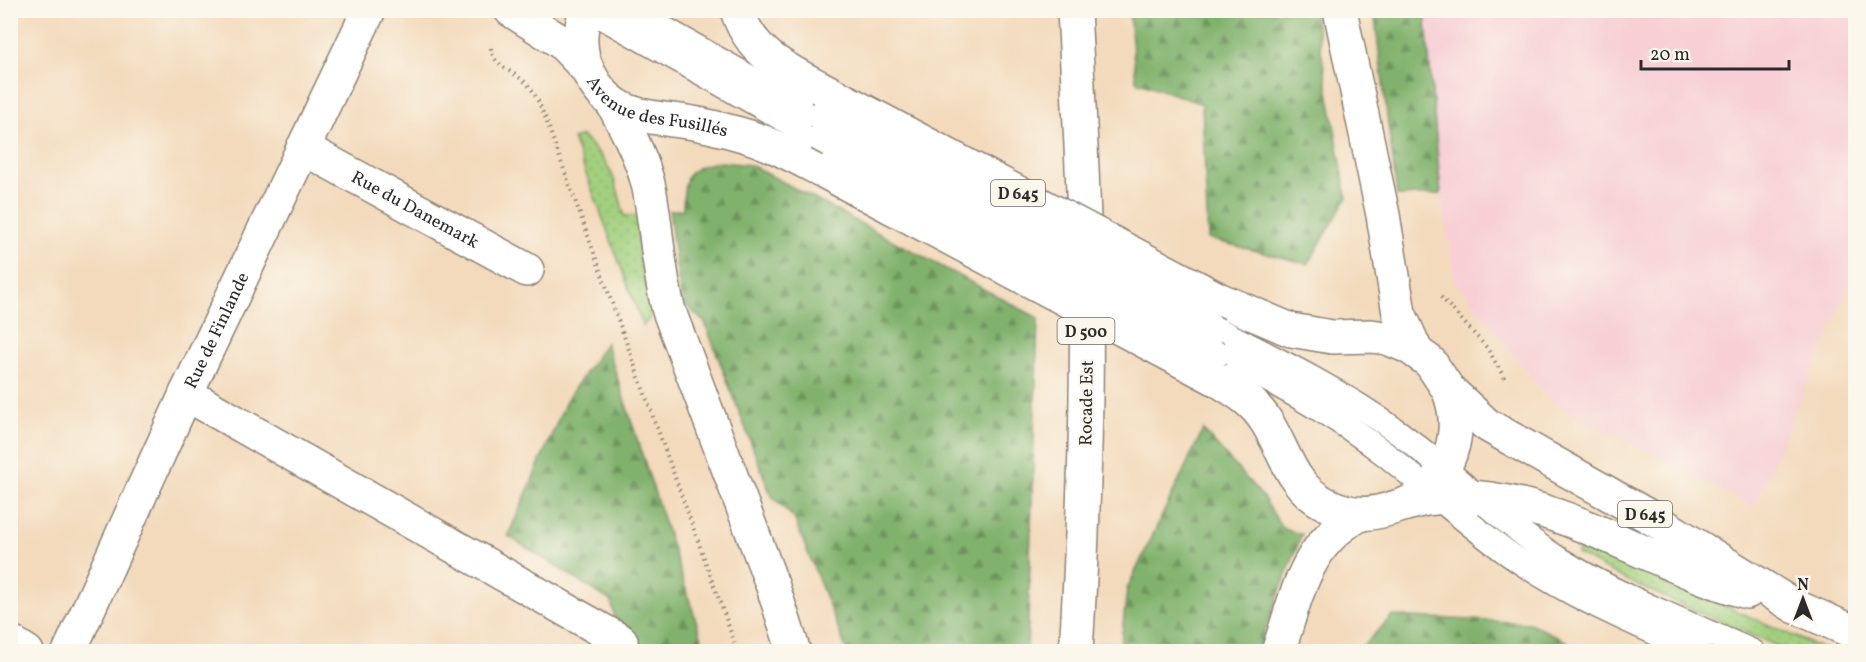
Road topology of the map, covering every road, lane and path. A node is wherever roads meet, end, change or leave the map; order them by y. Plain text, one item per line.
1 (369, 10) edge
2 (511, 10) edge
3 (588, 10) edge
4 (631, 10) edge
5 (737, 10) edge
6 (1074, 10) edge
7 (1340, 10) edge
8 (490, 45) dead end
9 (587, 69) junction
10 (612, 102) junction
11 (817, 114) junction
12 (303, 148) junction
13 (527, 270) dead end
14 (1218, 315) junction
15 (1416, 351) junction
16 (1218, 367) junction
17 (1448, 389) junction
18 (186, 394) junction
19 (1430, 490) junction
20 (1475, 497) junction
21 (1361, 514) junction
22 (1730, 578) junction
23 (1856, 633) edge
24 (10, 641) edge
25 (621, 641) dead end
26 (27, 651) edge
27 (69, 651) edge
28 (738, 651) edge
29 (794, 651) edge
30 (1076, 651) edge
31 (1278, 651) edge
32 (1699, 651) edge
33 (1753, 651) edge

1 - 12 main road, Rue de Finlande
2 - 9 main road, Avenue des Fusillés / D 645
3 - 9 main road, D 645
3 - 11 lane
4 - 11 lane
5 - 11 main road, D 645
6 - 30 main road, Rocade Est / D 500
7 - 15 main road
8 - 28 path
9 - 10 main road, Avenue des Fusillés / D 645
10 - 16 main road, Avenue des Fusillés / D 645, bridge
10 - 29 main road
11 - 14 main road, D 645, bridge
11 - 16 lane, bridge
12 - 13 main road, Rue du Danemark
12 - 18 main road, Rue de Finlande
14 - 15 main road, D 645
14 - 19 lane
15 - 17 main road, D 645
16 - 19 lane
16 - 21 main road, D 645
17 - 19 main road, D 645
17 - 22 main road, D 645
18 - 25 main road
18 - 27 main road, Rue de Finlande
19 - 20 main road, D 645
19 - 21 main road, D 645
19 - 32 lane
20 - 22 main road, D 645
20 - 33 lane
21 - 31 main road
22 - 23 main road, D 645
24 - 26 main road

